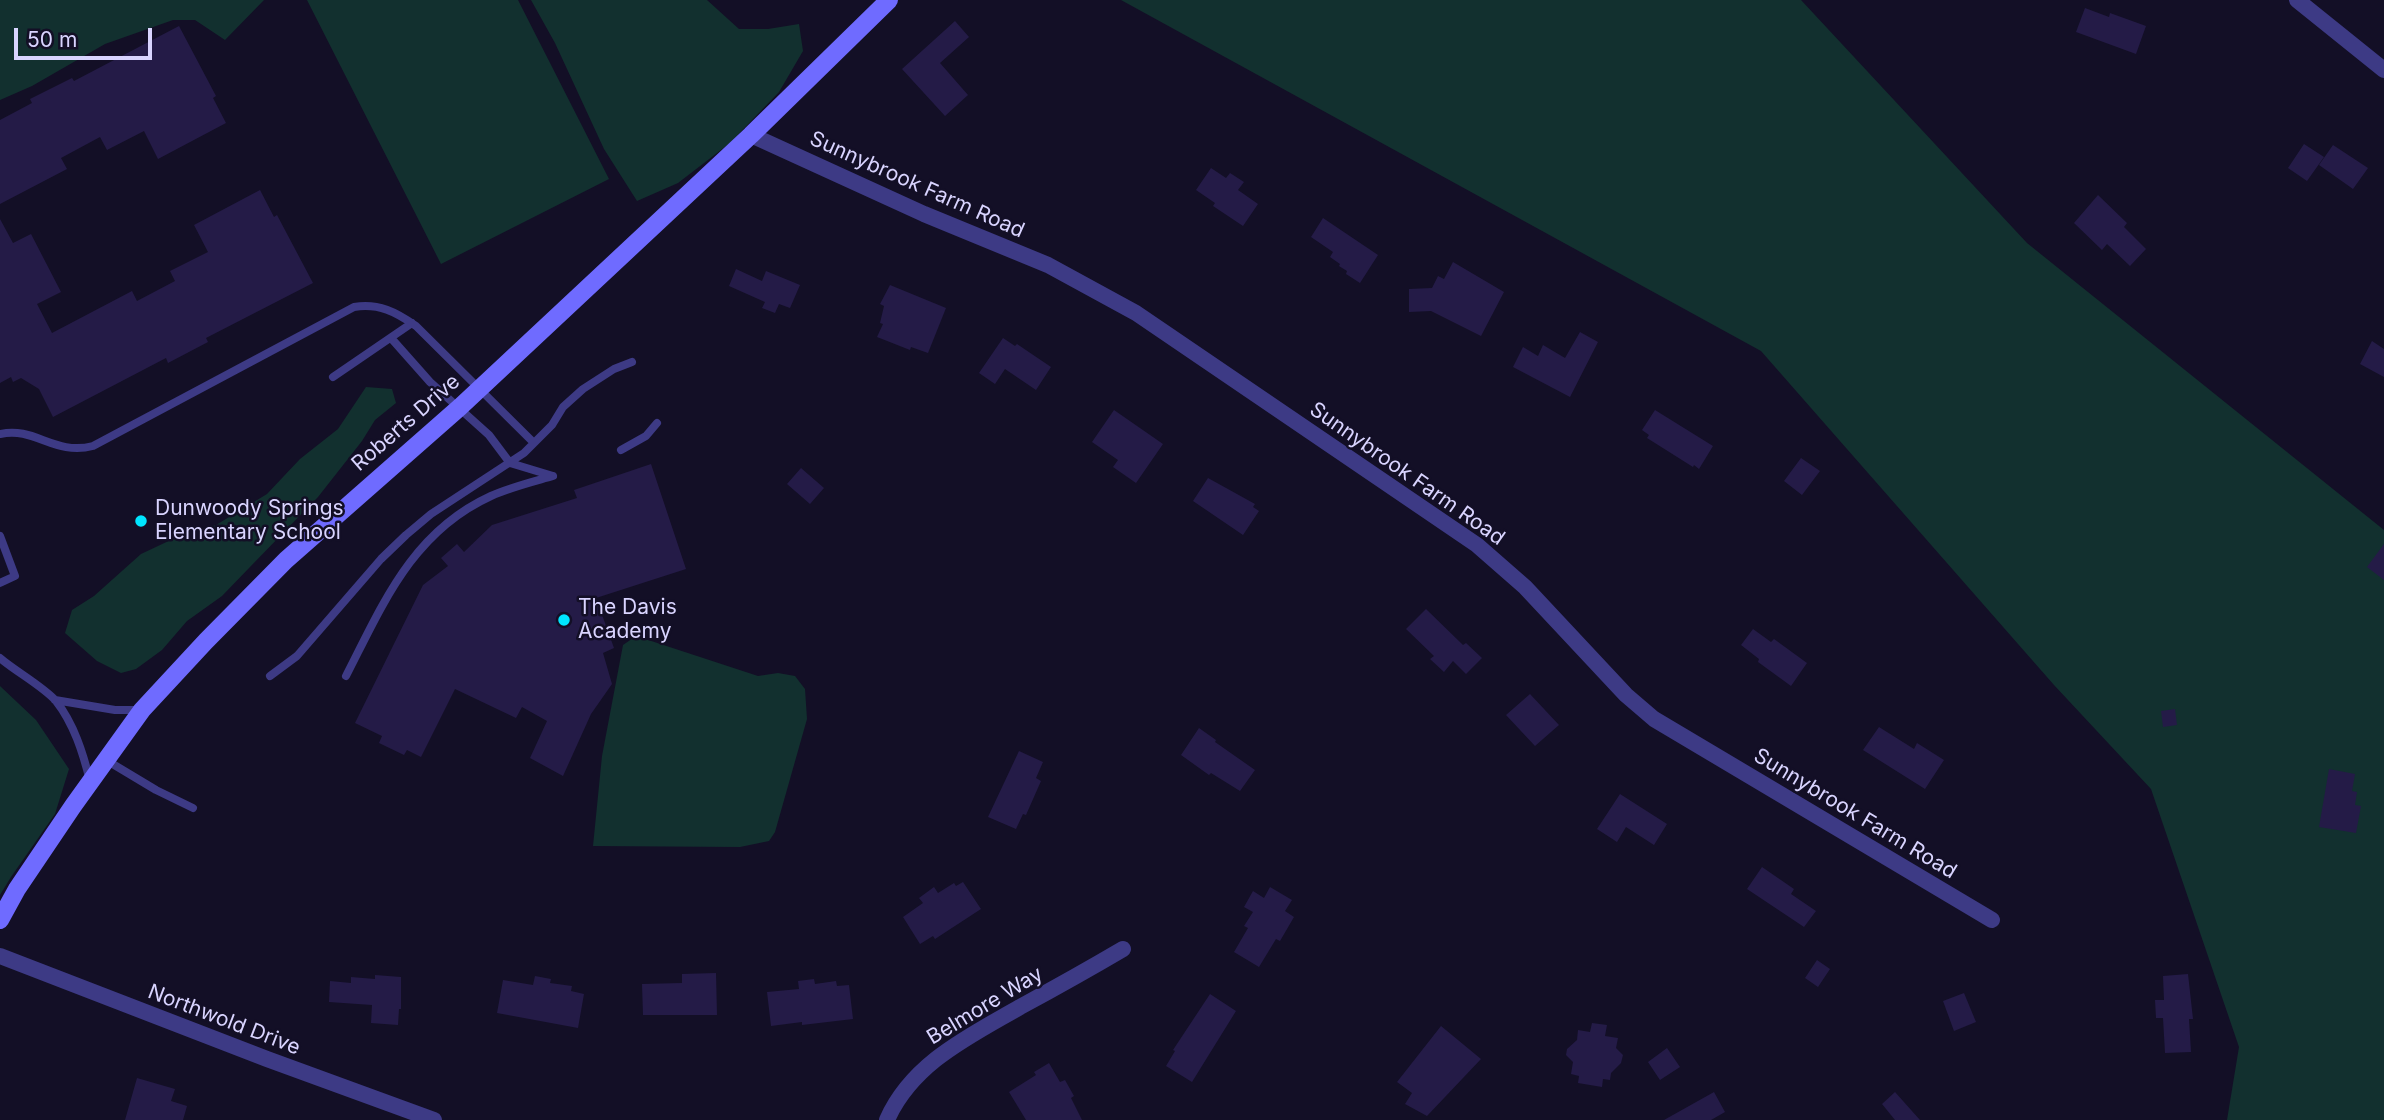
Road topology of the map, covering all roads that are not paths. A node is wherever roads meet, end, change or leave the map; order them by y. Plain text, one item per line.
1 (889, 0) edge
2 (2297, 0) edge
3 (876, 8) edge
4 (2384, 70) edge
5 (751, 135) junction
6 (412, 323) junction
7 (391, 338) junction
8 (632, 362) dead end
9 (333, 377) dead end
10 (479, 390) junction
11 (460, 407) junction
12 (657, 423) dead end
13 (0, 434) edge
14 (534, 443) junction
15 (621, 450) dead end
16 (510, 463) junction
17 (0, 536) edge
18 (0, 583) edge
19 (0, 658) edge
20 (270, 676) dead end
21 (346, 676) dead end
22 (55, 700) junction
23 (142, 710) junction
24 (106, 761) junction
25 (91, 782) junction
26 (193, 808) dead end
27 (0, 920) edge
28 (1992, 920) dead end
29 (1123, 949) dead end
30 (0, 956) edge
31 (435, 1120) edge
32 (887, 1120) edge

1 - 3 street, Roberts Drive
2 - 4 street
3 - 5 street, Roberts Drive
5 - 10 street, Roberts Drive
5 - 28 street, Sunnybrook Farm Road
6 - 7 lane
6 - 10 lane
6 - 13 lane
7 - 9 lane
7 - 11 lane
8 - 14 lane
10 - 11 street, Roberts Drive
10 - 14 lane
11 - 16 lane
11 - 23 street, Roberts Drive
12 - 15 lane
14 - 16 lane
16 - 20 lane
16 - 21 lane
17 - 18 lane
19 - 22 lane
22 - 23 lane
22 - 25 lane
23 - 24 street, Roberts Drive
24 - 25 street, Roberts Drive
24 - 26 lane
25 - 27 street, Roberts Drive
29 - 32 street, Belmore Way
30 - 31 street, Northwold Drive

